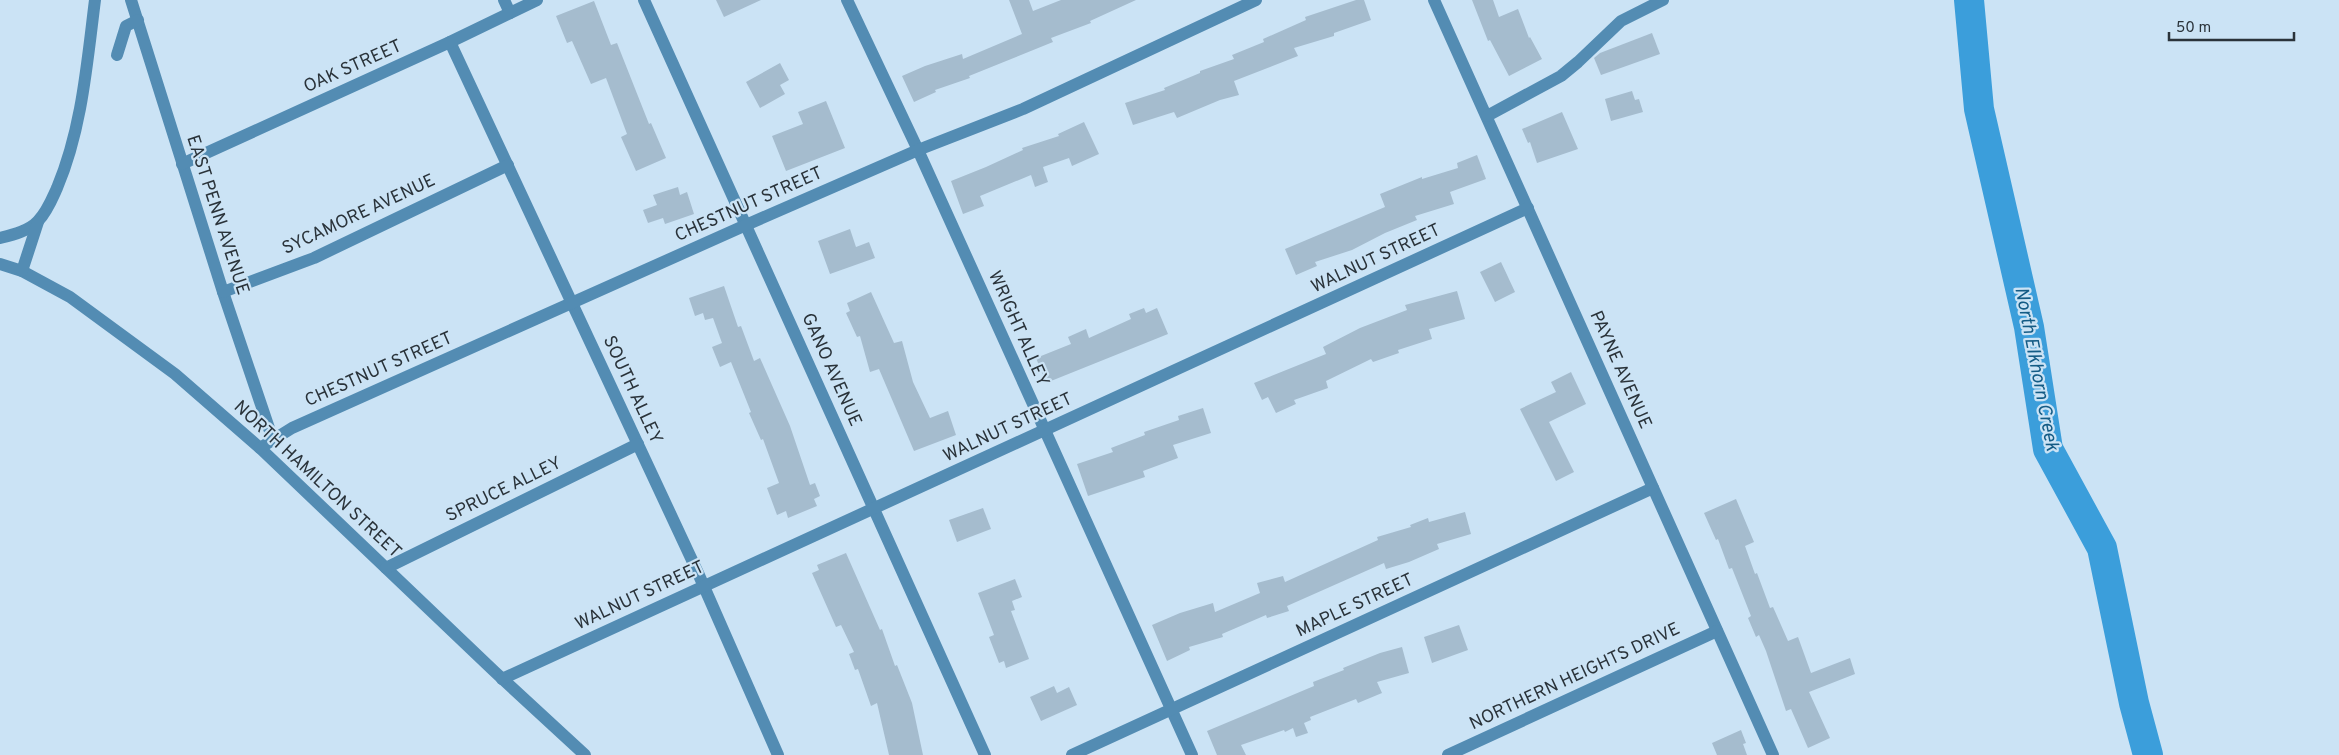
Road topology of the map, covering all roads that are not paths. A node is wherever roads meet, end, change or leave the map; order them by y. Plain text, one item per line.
1 (95, 0) edge
2 (131, 0) edge
3 (504, 0) edge
4 (537, 0) edge
5 (644, 0) edge
6 (847, 0) edge
7 (1256, 0) edge
8 (1434, 0) edge
9 (1663, 0) edge
10 (510, 13) junction
11 (138, 20) junction
12 (450, 42) junction
13 (117, 55) dead end
14 (1487, 116) junction
15 (918, 150) junction
16 (182, 164) junction
17 (508, 165) junction
18 (1528, 208) junction
19 (38, 222) junction
20 (746, 224) junction
21 (0, 238) edge
22 (0, 264) edge
23 (22, 271) junction
24 (223, 292) junction
25 (572, 303) junction
26 (1045, 430) junction
27 (273, 440) junction
28 (638, 444) junction
29 (260, 448) junction
30 (1653, 488) junction
31 (874, 509) junction
32 (386, 568) junction
33 (704, 586) junction
34 (1717, 631) junction
35 (502, 679) junction
36 (1172, 710) junction
37 (572, 749) edge
38 (585, 755) edge
39 (778, 755) edge
40 (985, 755) edge
41 (1072, 755) edge
42 (1192, 755) edge
43 (1448, 755) edge
44 (1773, 755) edge

1 - 19 street
2 - 11 street, EAST PENN AVENUE
3 - 10 street
4 - 10 street, OAK STREET
5 - 20 street, GANO AVENUE
6 - 15 street, WRIGHT ALLEY
7 - 15 street, CHESTNUT STREET
8 - 14 street, PAYNE AVENUE
9 - 14 street
10 - 12 street, OAK STREET
11 - 13 street
11 - 16 street, EAST PENN AVENUE
12 - 16 street, OAK STREET
12 - 17 street, SOUTH ALLEY
14 - 18 street, PAYNE AVENUE
15 - 20 street, CHESTNUT STREET
15 - 26 street, WRIGHT ALLEY
16 - 24 street, EAST PENN AVENUE
17 - 24 street, SYCAMORE AVENUE
17 - 25 street, SOUTH ALLEY
18 - 26 street, WALNUT STREET
18 - 30 street, PAYNE AVENUE
19 - 21 street
19 - 23 street
20 - 25 street, CHESTNUT STREET
20 - 31 street, GANO AVENUE
22 - 23 street, NORTH HAMILTON STREET
23 - 29 street, NORTH HAMILTON STREET
24 - 27 street, EAST PENN AVENUE
25 - 27 street, CHESTNUT STREET
25 - 28 street, SOUTH ALLEY
26 - 31 street, WALNUT STREET
26 - 36 street, WRIGHT ALLEY
27 - 29 street, CHESTNUT STREET
28 - 32 street, SPRUCE ALLEY
28 - 33 street, SOUTH ALLEY
29 - 32 street, NORTH HAMILTON STREET
30 - 34 street, PAYNE AVENUE
30 - 36 street, MAPLE STREET
31 - 33 street, WALNUT STREET
31 - 40 street, GANO AVENUE
32 - 35 street, NORTH HAMILTON STREET
33 - 35 street, WALNUT STREET
33 - 39 street, SOUTH ALLEY
34 - 43 street, NORTHERN HEIGHTS DRIVE
34 - 44 street, PAYNE AVENUE
35 - 37 street, NORTH HAMILTON STREET
36 - 41 street, MAPLE STREET
36 - 42 street, WRIGHT ALLEY
37 - 38 street, NORTH HAMILTON STREET

